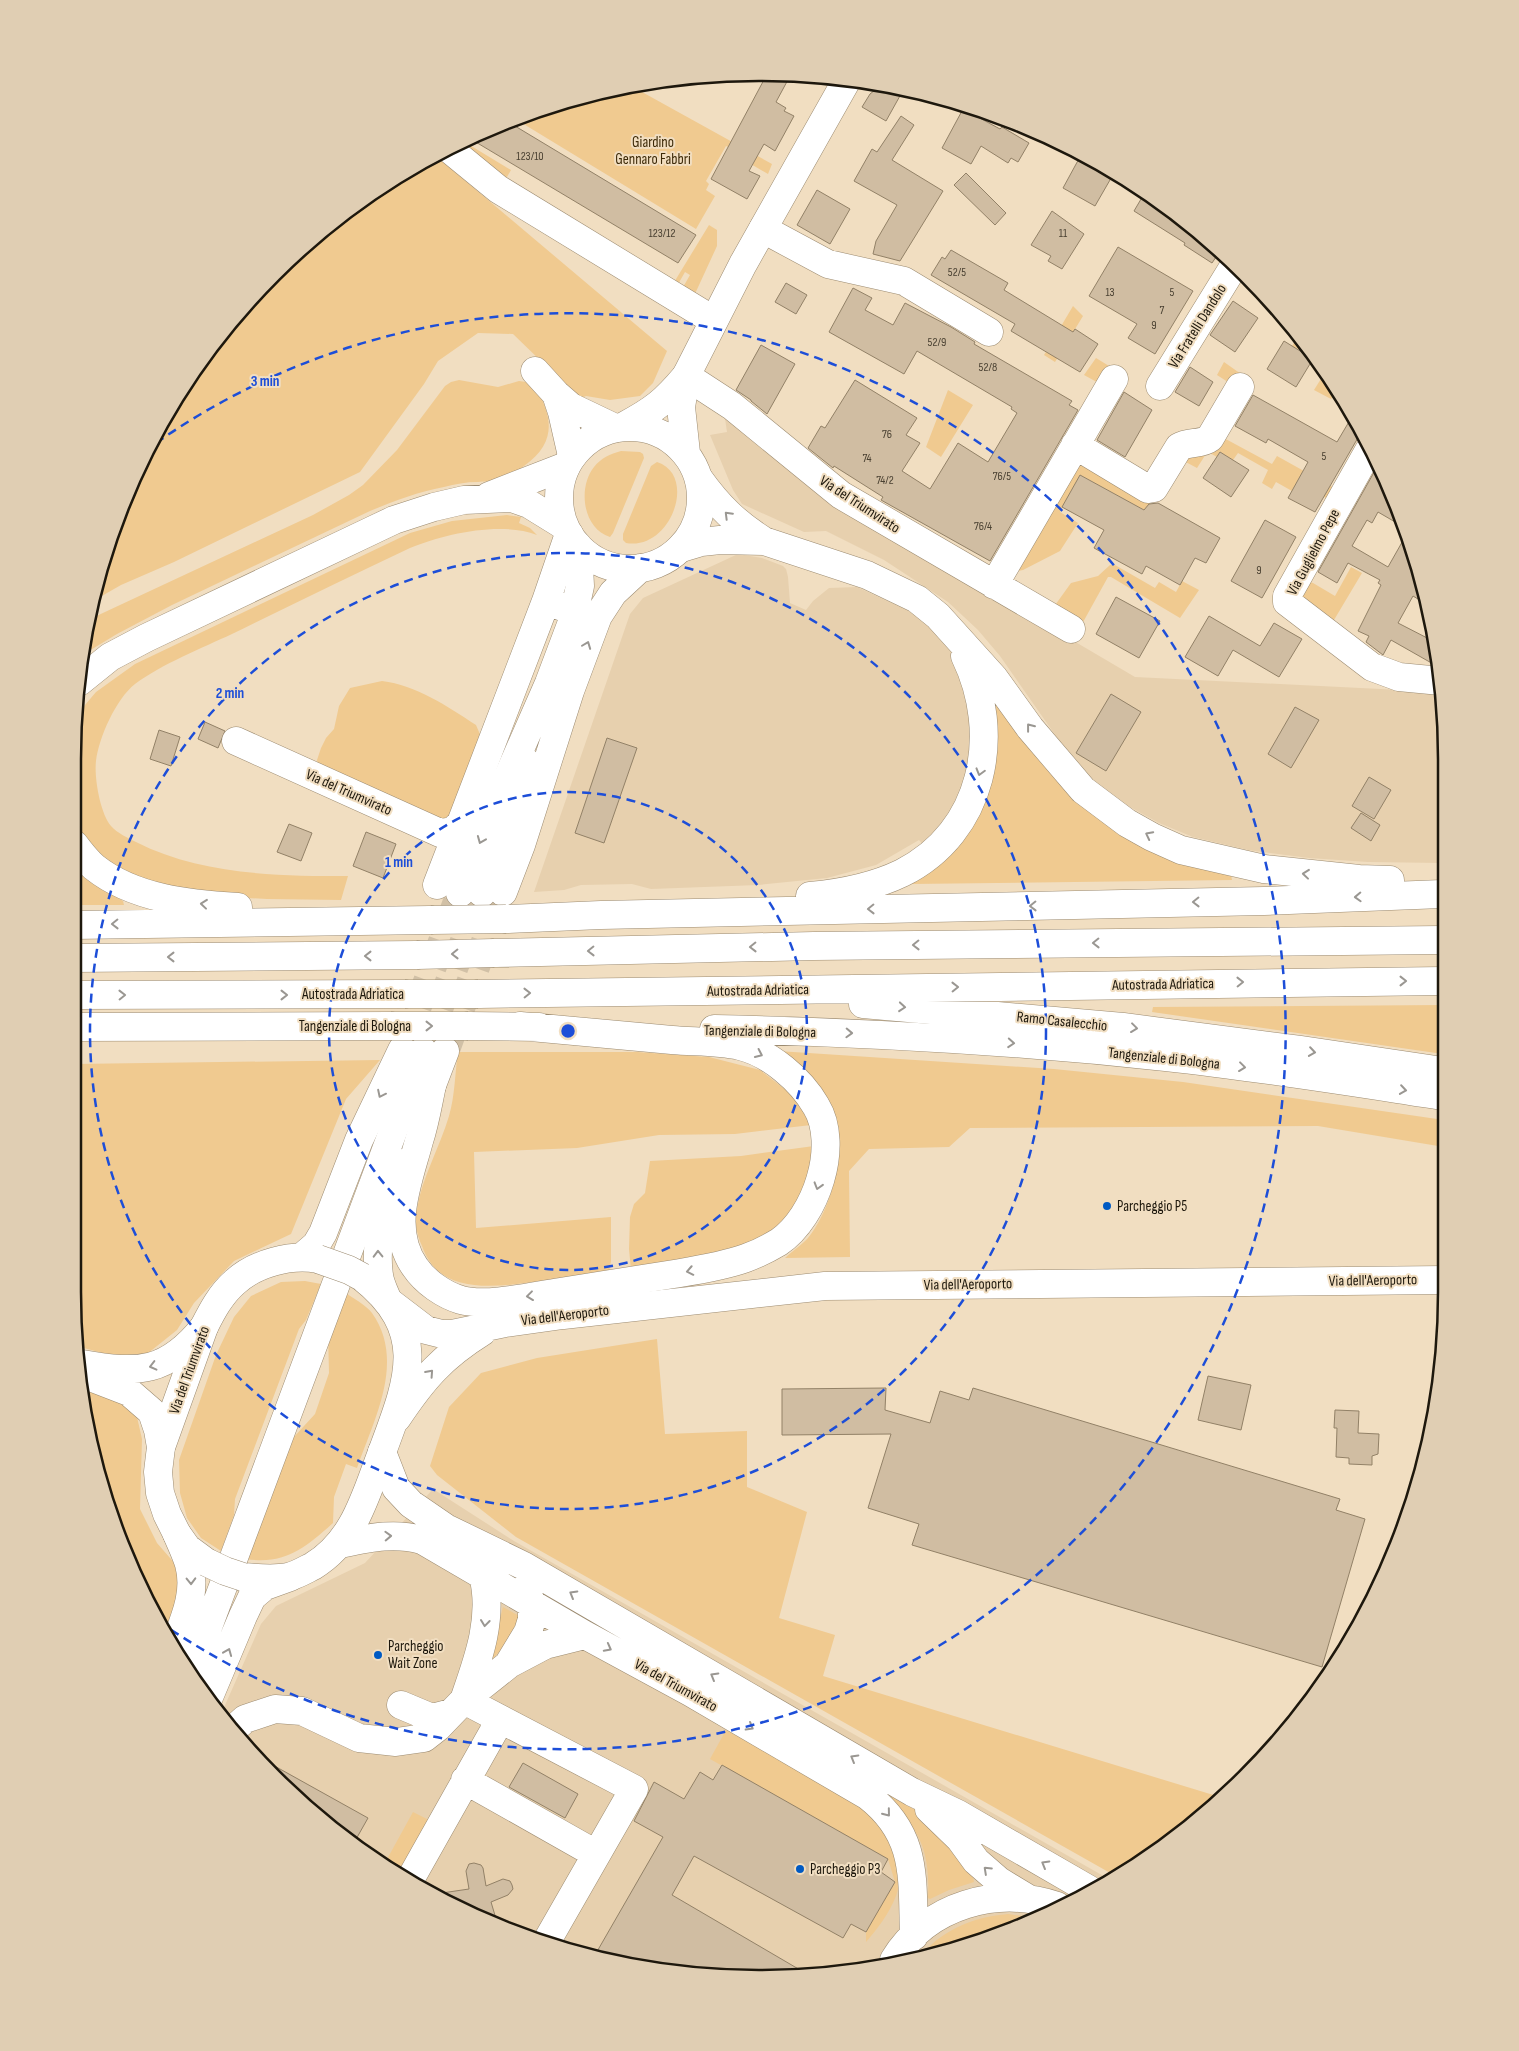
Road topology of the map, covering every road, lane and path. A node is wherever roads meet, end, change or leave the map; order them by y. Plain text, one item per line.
1 (843, 87) edge
2 (455, 154) edge
3 (763, 229) junction
4 (1230, 272) edge
5 (713, 320) junction
6 (988, 332) dead end
7 (535, 371) dead end
8 (686, 376) junction
9 (1114, 379) dead end
10 (1160, 386) dead end
11 (1240, 387) dead end
12 (556, 394) junction
13 (620, 427) junction
14 (1075, 445) junction
15 (686, 453) junction
16 (1366, 456) edge
17 (569, 461) junction
18 (699, 479) junction
19 (484, 499) junction
20 (570, 535) junction
21 (764, 541) junction
22 (681, 548) junction
23 (640, 568) junction
24 (994, 585) junction
25 (546, 602) junction
26 (575, 611) junction
27 (948, 626) junction
28 (1070, 629) dead end
29 (87, 676) edge
30 (1433, 680) edge
31 (560, 687) junction
32 (236, 741) dead end
33 (461, 823) junction
34 (81, 852) edge
35 (1438, 880) edge
36 (471, 891) junction
37 (1438, 894) edge
38 (601, 915) junction
39 (420, 921) junction
40 (1438, 922) edge
41 (81, 925) edge
42 (1438, 940) edge
43 (1144, 942) junction
44 (81, 958) edge
45 (1438, 981) edge
46 (679, 991) junction
47 (81, 996) edge
48 (329, 1026) junction
49 (520, 1026) junction
50 (81, 1027) edge
51 (81, 1044) edge
52 (423, 1051) junction
53 (1438, 1070) edge
54 (432, 1085) junction
55 (1438, 1095) edge
56 (310, 1258) junction
57 (1438, 1280) edge
58 (388, 1301) junction
59 (494, 1325) junction
60 (204, 1326) junction
61 (86, 1365) edge
62 (87, 1375) edge
63 (392, 1426) junction
64 (160, 1447) junction
65 (382, 1452) junction
66 (446, 1528) junction
67 (177, 1534) junction
68 (340, 1544) junction
69 (483, 1575) junction
70 (290, 1577) junction
71 (532, 1604) junction
72 (585, 1635) junction
73 (177, 1638) edge
74 (194, 1665) edge
75 (508, 1665) junction
76 (212, 1691) edge
77 (400, 1705) dead end
78 (458, 1707) junction
79 (500, 1720) junction
80 (238, 1725) edge
81 (465, 1780) junction
82 (912, 1792) junction
83 (596, 1854) junction
84 (413, 1874) edge
85 (1084, 1887) edge
86 (1027, 1898) junction
87 (1050, 1904) edge
88 (914, 1936) junction
89 (549, 1937) edge
90 (898, 1956) edge

1 - 3 main road
2 - 5 main road
3 - 5 main road
3 - 6 main road
4 - 10 main road, Via Fratelli Dandolo
5 - 8 main road
7 - 12 main road
8 - 13 main road
8 - 15 main road
8 - 24 main road, Via del Triumvirato
9 - 14 main road
11 - 14 main road
12 - 13 main road
12 - 17 main road
13 - 15 main road
13 - 17 main road
14 - 24 main road
15 - 18 main road
16 - 30 main road, Via Guglielmo Pepe
17 - 19 main road
17 - 20 main road
21 -> 18 main road
18 - 22 main road
19 - 20 main road
19 - 29 main road
20 - 23 main road
20 - 25 main road
20 - 26 main road
21 - 22 main road
21 - 27 main road
22 - 23 main road
31 -> 23 main road
24 - 28 main road, Via del Triumvirato
25 - 26 main road
25 - 33 main road
26 - 31 main road
35 -> 27 main road
27 -> 38 main road
31 - 36 main road
31 -> 36 main road
31 - 36 main road
32 - 33 main road, Via del Triumvirato
33 - 36 main road
39 -> 34 main road
37 -> 38 main road
38 - 39 main road, bridge
39 -> 41 main road
40 - 43 main road
42 - 43 main road
43 -> 44 main road, bridge
46 -> 45 main road, Autostrada Adriatica
47 -> 46 main road, Autostrada Adriatica, bridge
46 -> 53 main road, Ramo Casalecchio
48 -> 49 main road, Tangenziale di Bologna, bridge
48 - 50 main road, Tangenziale di Bologna
48 - 51 main road
49 -> 54 main road
49 -> 55 main road, Tangenziale di Bologna
52 - 54 main road, Via del Triumvirato
52 -> 56 main road
52 - 74 main road
58 -> 54 main road, Via del Triumvirato
56 - 58 main road, Via del Triumvirato, bridge
56 - 60 main road, Via del Triumvirato
57 - 59 main road, Via dell'Aeroporto
58 - 59 main road, Via dell'Aeroporto
58 - 63 main road, Via del Triumvirato
63 -> 59 main road, Via dell'Aeroporto
60 -> 61 main road
60 - 64 main road, Via del Triumvirato
62 - 64 main road
63 - 65 main road, Via del Triumvirato
64 - 67 main road, Via del Triumvirato
65 - 66 main road, Via del Triumvirato
65 - 68 main road, Via del Triumvirato
66 - 71 main road
82 -> 66 main road, Via del Triumvirato
67 - 70 main road, Via del Triumvirato, bridge
67 -> 73 main road, Via del Triumvirato
68 -> 69 main road, Via del Triumvirato
68 - 70 main road, Via del Triumvirato
69 - 71 main road, Via del Triumvirato
69 -> 78 main road
76 -> 70 main road, Via del Triumvirato
71 - 72 main road, Via del Triumvirato
71 - 75 main road
72 - 75 main road
72 -> 88 main road, Via del Triumvirato
75 - 78 main road
77 - 78 main road
78 - 79 main road
78 - 80 main road
79 - 81 main road
79 - 83 main road
81 - 83 main road
81 - 84 main road
85 -> 82 main road, Via del Triumvirato
86 -> 82 main road, Via del Triumvirato
83 - 89 main road
86 - 87 main road
86 - 88 main road
88 - 90 main road

